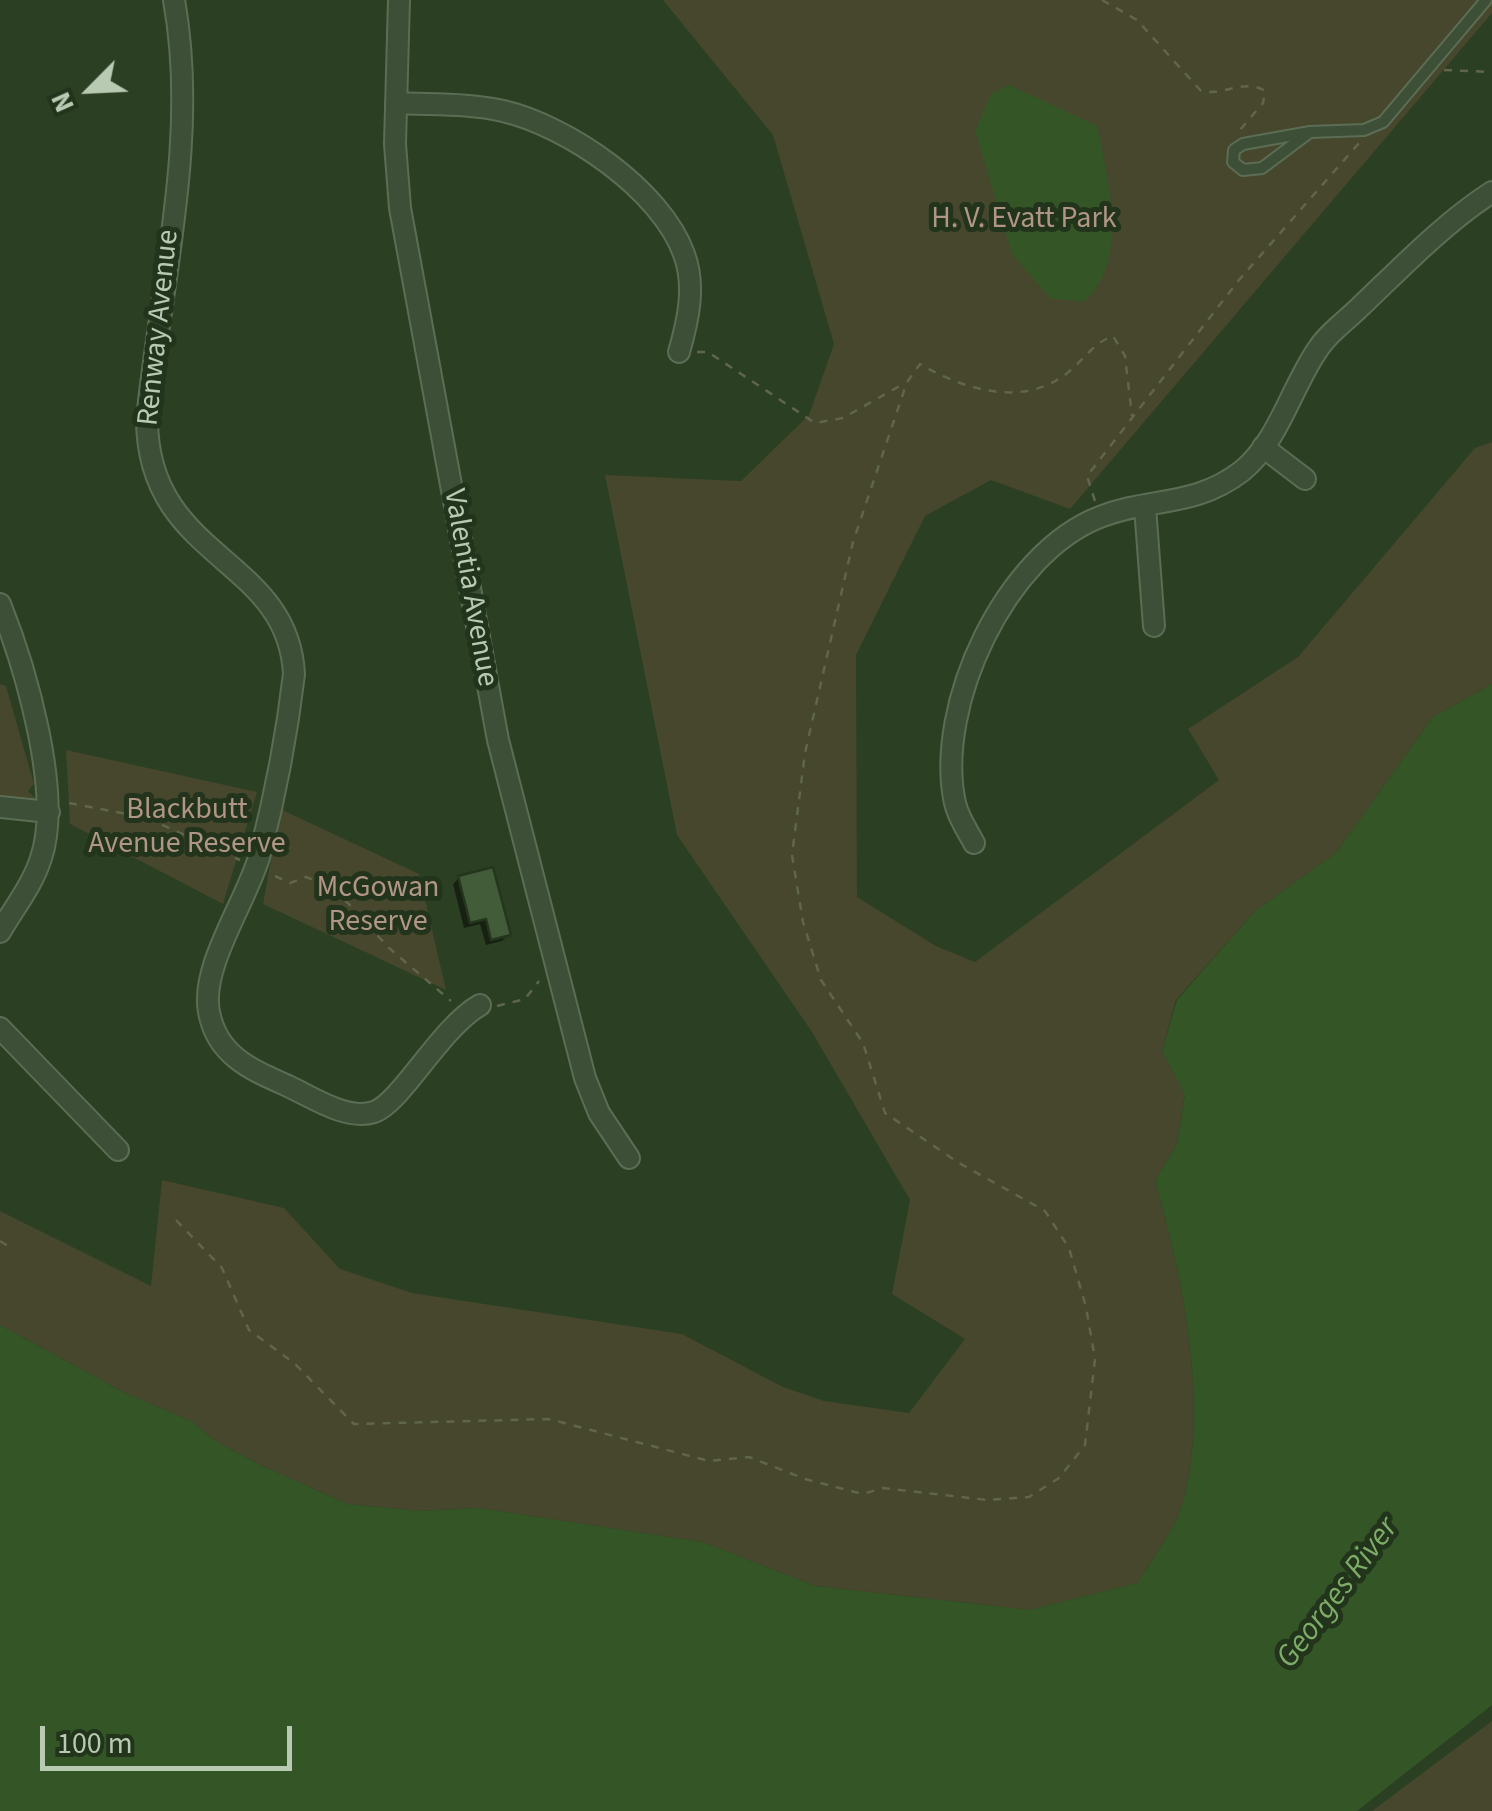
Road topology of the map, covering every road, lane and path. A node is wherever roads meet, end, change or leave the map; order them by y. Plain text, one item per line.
1 (174, 0) edge
2 (399, 0) edge
3 (1102, 0) edge
4 (1486, 0) edge
5 (1427, 70) junction
6 (1492, 72) edge
7 (396, 103) junction
8 (1364, 130) junction
9 (1310, 132) junction
10 (1242, 144) junction
11 (1492, 192) edge
12 (679, 352) joint
13 (906, 382) junction
14 (1132, 416) junction
15 (1262, 448) junction
16 (1305, 478) dead end
17 (1146, 507) junction
18 (1100, 517) junction
19 (0, 604) edge
20 (1154, 626) dead end
21 (0, 806) edge
22 (49, 806) junction
23 (974, 843) dead end
24 (256, 867) junction
25 (0, 932) edge
26 (541, 975) dead end
27 (452, 1002) dead end
28 (480, 1005) joint
29 (0, 1028) edge
30 (118, 1150) dead end
31 (629, 1158) dead end
32 (176, 1220) dead end
33 (0, 1241) edge
34 (8, 1246) dead end

1 - 24 street, Renway Avenue
2 - 7 street, Valentia Avenue
3 - 10 path
4 - 5 lane
5 - 6 path
5 - 8 lane
7 - 12 street
7 - 31 street, Valentia Avenue
8 - 9 lane
8 - 14 path
9 - 10 lane
9 - 10 lane
11 - 15 street
12 - 13 path
13 - 14 path
13 - 32 path
14 - 18 path
15 - 16 street
15 - 17 street
17 - 18 street
17 - 20 street
18 - 23 street
19 - 22 street
21 - 22 street
22 - 24 path
22 - 25 street
24 - 27 path
24 - 28 street, Renway Avenue
26 - 28 path
29 - 30 street
33 - 34 path

